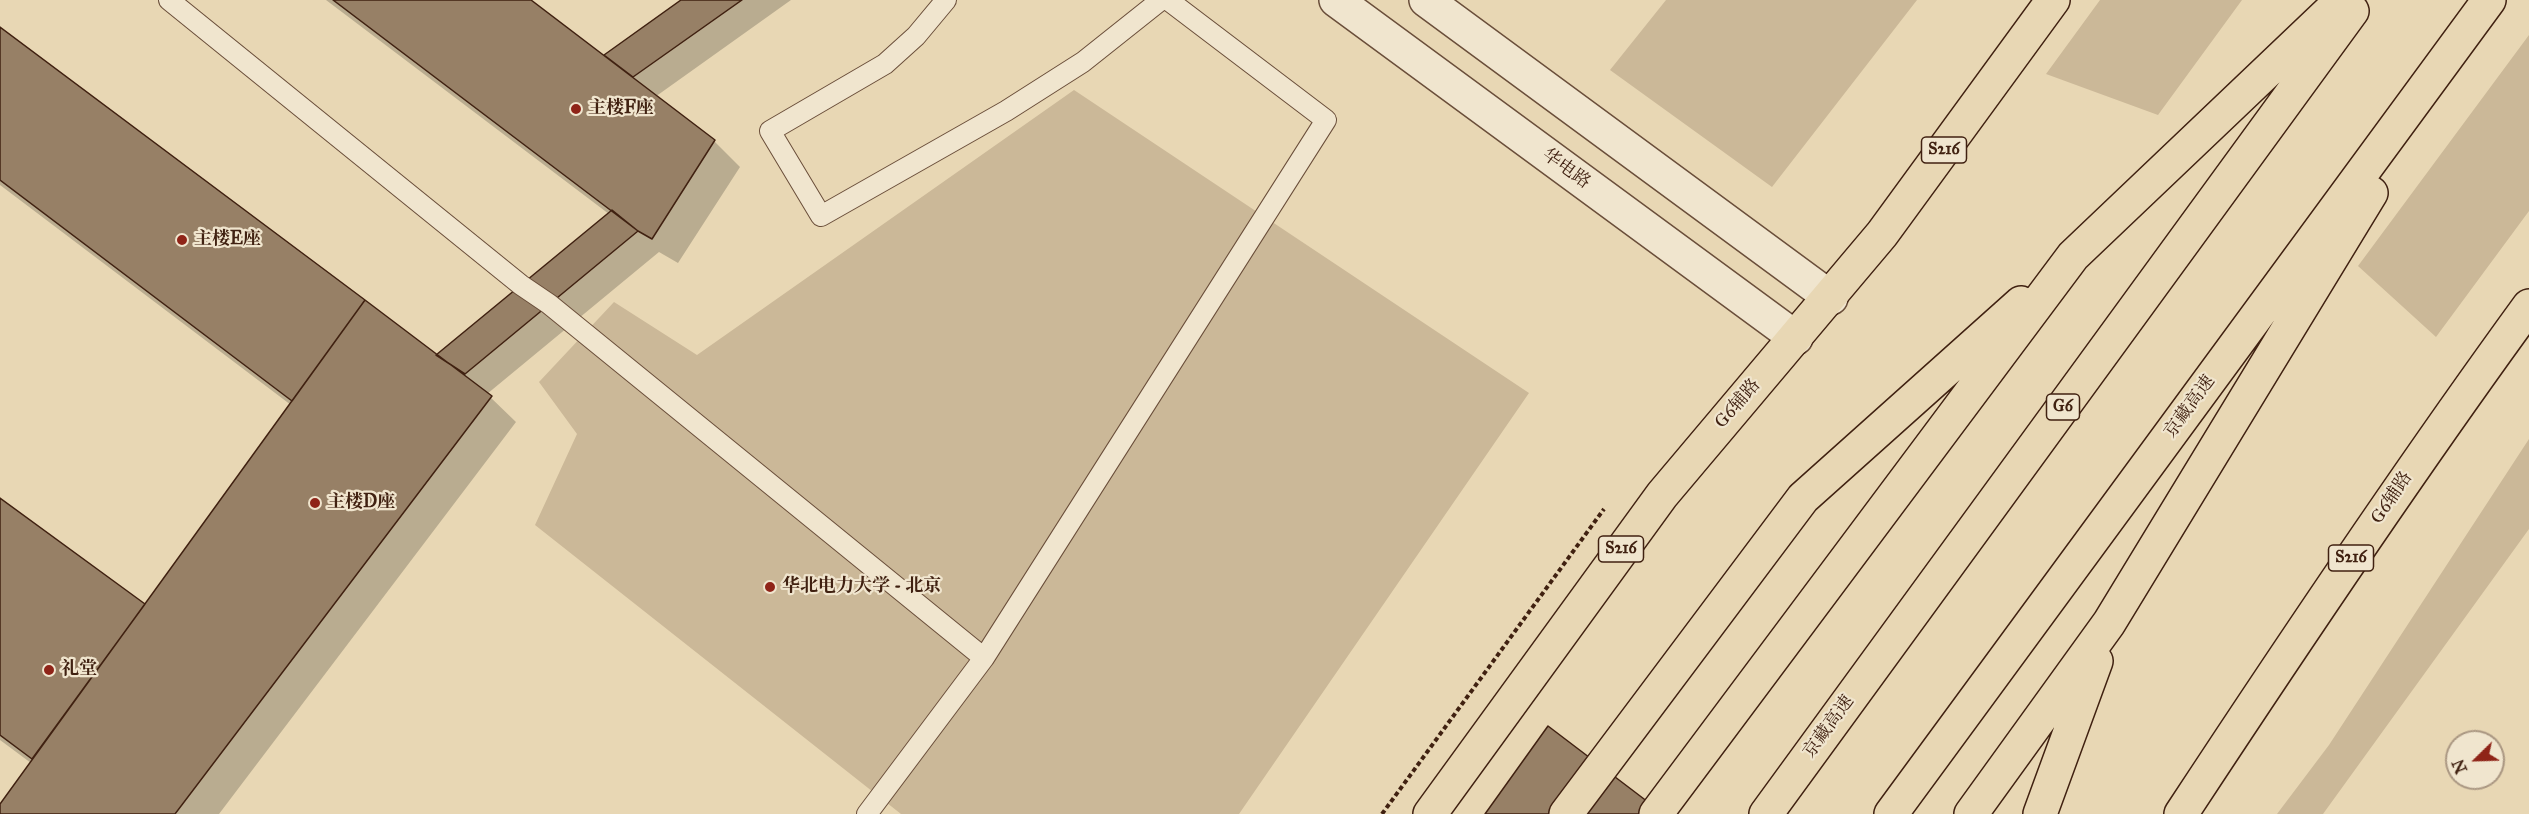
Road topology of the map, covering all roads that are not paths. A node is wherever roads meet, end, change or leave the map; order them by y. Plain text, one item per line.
1 (169, 0) edge
2 (946, 0) edge
3 (1161, 0) edge
4 (1168, 0) edge
5 (1336, 0) edge
6 (1426, 0) edge
7 (2053, 0) edge
8 (2342, 0) edge
9 (2361, 0) edge
10 (2488, 2) edge
11 (2073, 256) junction
12 (1831, 298) junction
13 (2529, 306) edge
14 (1796, 338) junction
15 (2109, 623) junction
16 (984, 658) junction
17 (867, 814) edge
18 (1430, 814) edge
19 (1566, 814) edge
20 (1656, 814) edge
21 (1766, 814) edge
22 (1891, 814) edge
23 (1971, 814) edge
24 (2040, 814) edge
25 (2181, 814) edge

1 - 16 lane
2 - 3 lane
4 - 16 lane
5 - 14 street, 华电路
6 - 12 street
7 - 12 main road, G6辅路 / S216
8 - 11 main road
9 - 21 main road, 京藏高速 / G6
10 - 15 main road
10 - 22 main road, 京藏高速
11 - 19 main road
11 - 20 main road
12 - 14 main road, G6辅路 / S216
13 - 25 main road, G6辅路 / S216
14 - 18 main road, G6辅路 / S216
15 - 23 main road
15 - 24 main road
16 - 17 lane

